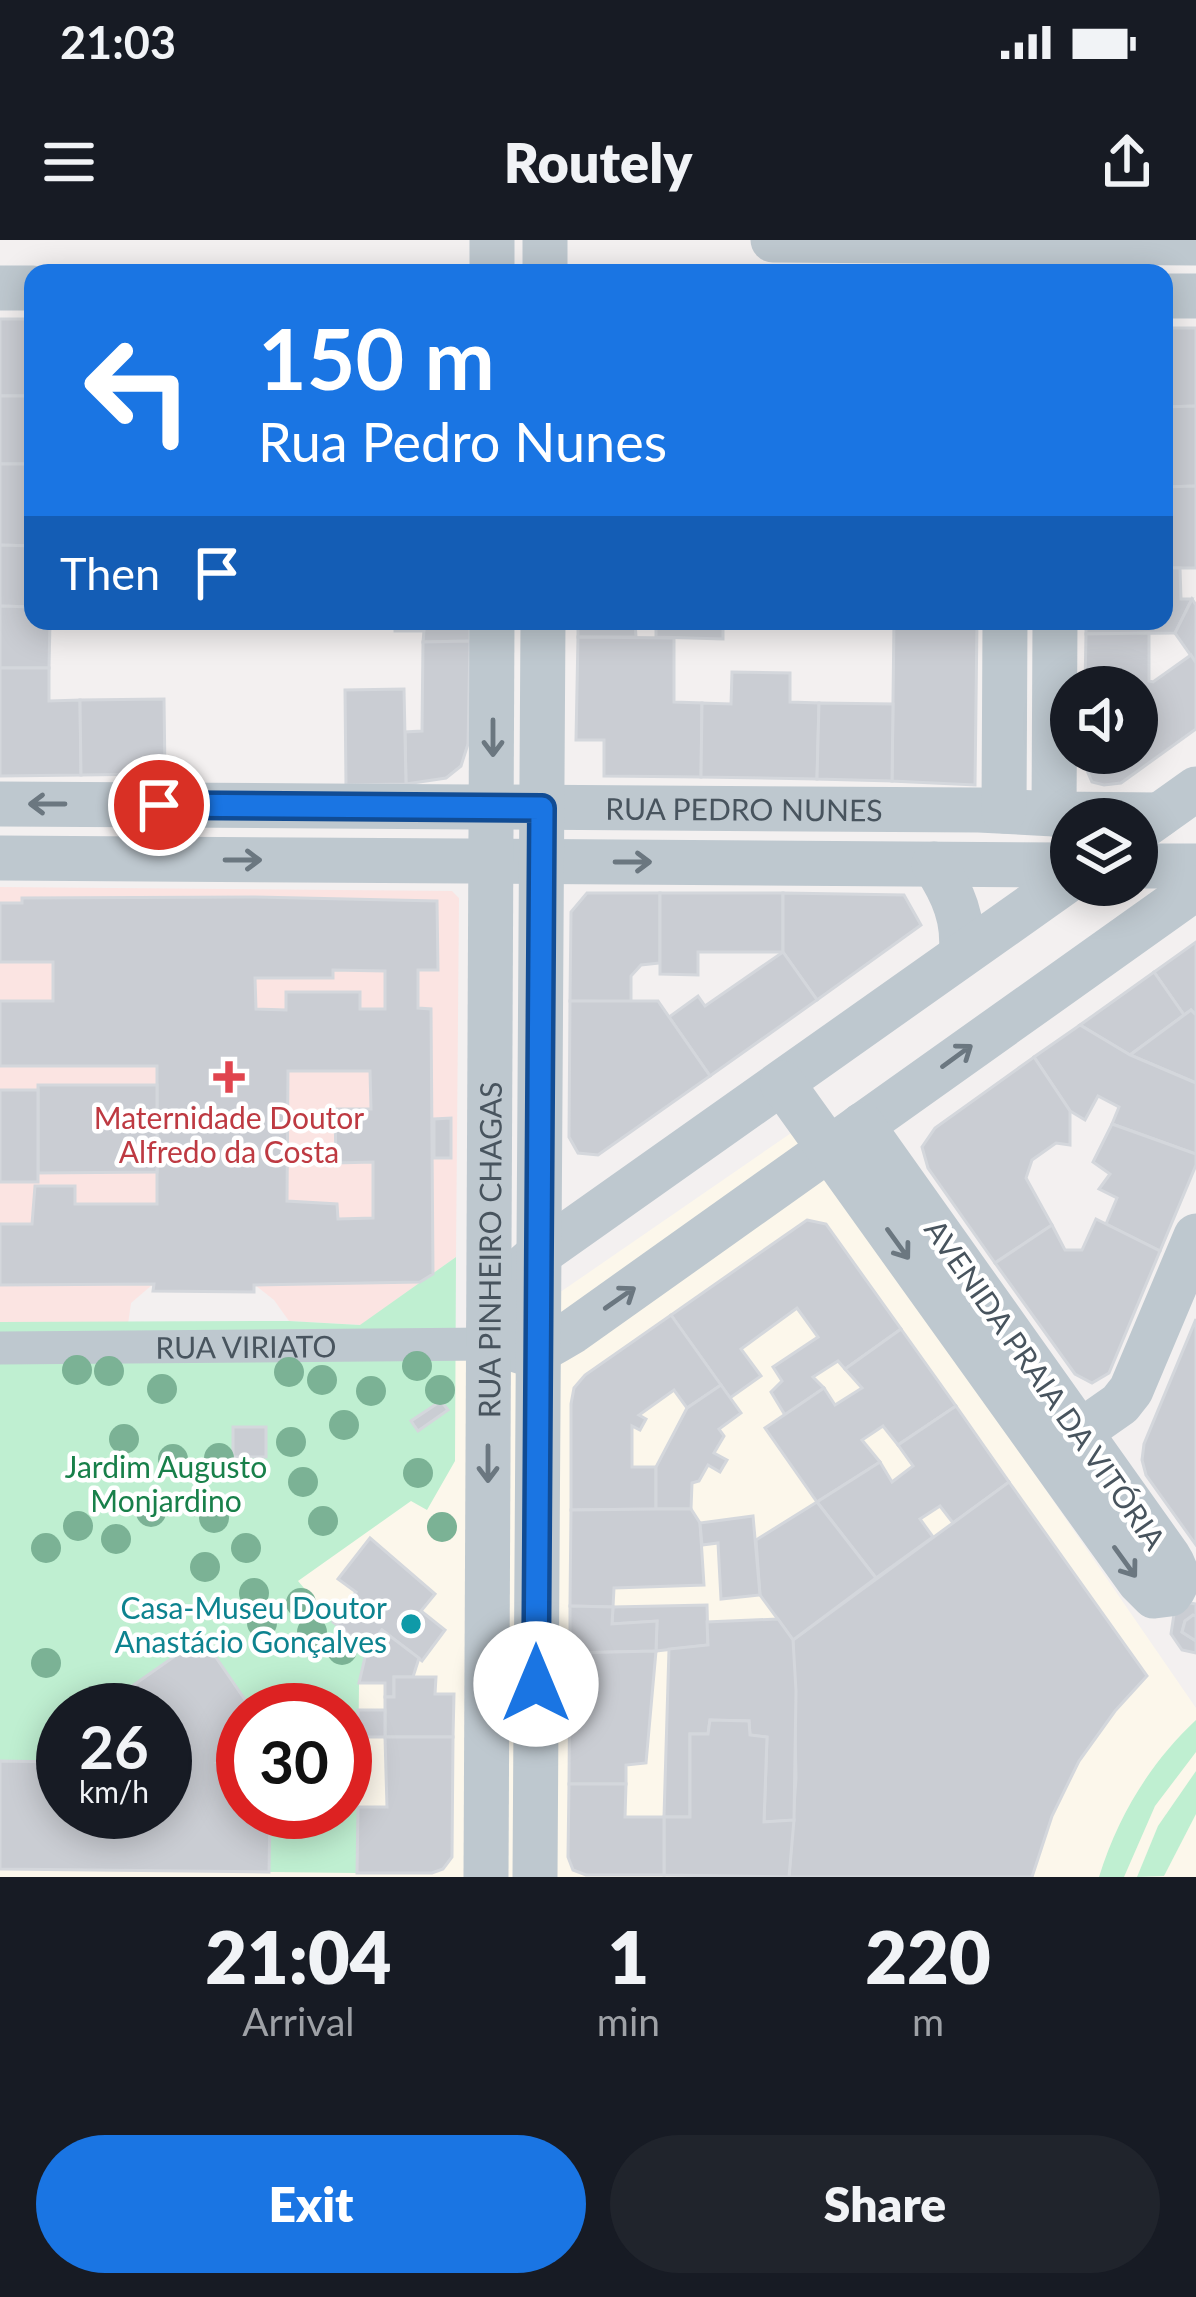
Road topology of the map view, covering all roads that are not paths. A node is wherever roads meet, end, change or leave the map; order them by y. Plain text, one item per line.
1 (772, 240) edge
2 (1196, 243) edge
3 (1006, 252) edge
4 (1056, 252) edge
5 (492, 630) edge
6 (543, 630) edge
7 (1006, 630) edge
8 (1054, 630) edge
9 (1196, 789) edge
10 (1054, 798) edge
11 (0, 804) edge
12 (493, 807) junction
13 (542, 808) junction
14 (1004, 811) junction
15 (1050, 814) edge
16 (1158, 816) edge
17 (0, 858) edge
18 (493, 861) junction
19 (542, 862) junction
20 (934, 865) junction
21 (1050, 865) edge
22 (1158, 866) edge
23 (1196, 866) edge
24 (1196, 888) edge
25 (1050, 893) edge
26 (961, 955) junction
27 (782, 1083) junction
28 (846, 1137) junction
29 (1196, 1237) edge
30 (538, 1254) junction
31 (489, 1335) junction
32 (0, 1348) edge
33 (538, 1352) junction
34 (1080, 1432) junction
35 (486, 1877) edge
36 (535, 1877) edge

1 - 3 street
2 - 4 street
3 - 4 street
5 -> 12 street, RUA PINHEIRO CHAGAS
6 - 13 street, RUA PINHEIRO CHAGAS
7 - 14 street
8 - 10 street
9 - 16 street
12 -> 11 street, RUA PEDRO NUNES
12 - 13 street, RUA PEDRO NUNES
12 - 18 street, RUA PINHEIRO CHAGAS
13 - 14 street, RUA PEDRO NUNES
13 - 19 street, RUA PINHEIRO CHAGAS
14 - 15 street, RUA PEDRO NUNES
17 -> 18 street, RUA PEDRO NUNES
18 - 19 street, RUA PEDRO NUNES
18 - 31 street, RUA PINHEIRO CHAGAS
19 -> 20 street, RUA PEDRO NUNES
19 - 30 street, RUA PINHEIRO CHAGAS
20 - 21 street, RUA PEDRO NUNES
20 - 26 street
22 - 23 street
28 -> 24 street
25 - 26 street
26 - 27 street
27 - 28 street
27 - 30 street
33 -> 28 street
28 - 34 street, AVENIDA PRAIA DA VITÓRIA
28 -> 34 street, AVENIDA PRAIA DA VITÓRIA
29 - 34 street
30 - 31 street
30 - 33 street, RUA PINHEIRO CHAGAS
31 - 32 street, RUA VIRIATO
31 - 33 street
31 -> 35 street, RUA PINHEIRO CHAGAS
33 - 36 street, RUA PINHEIRO CHAGAS

